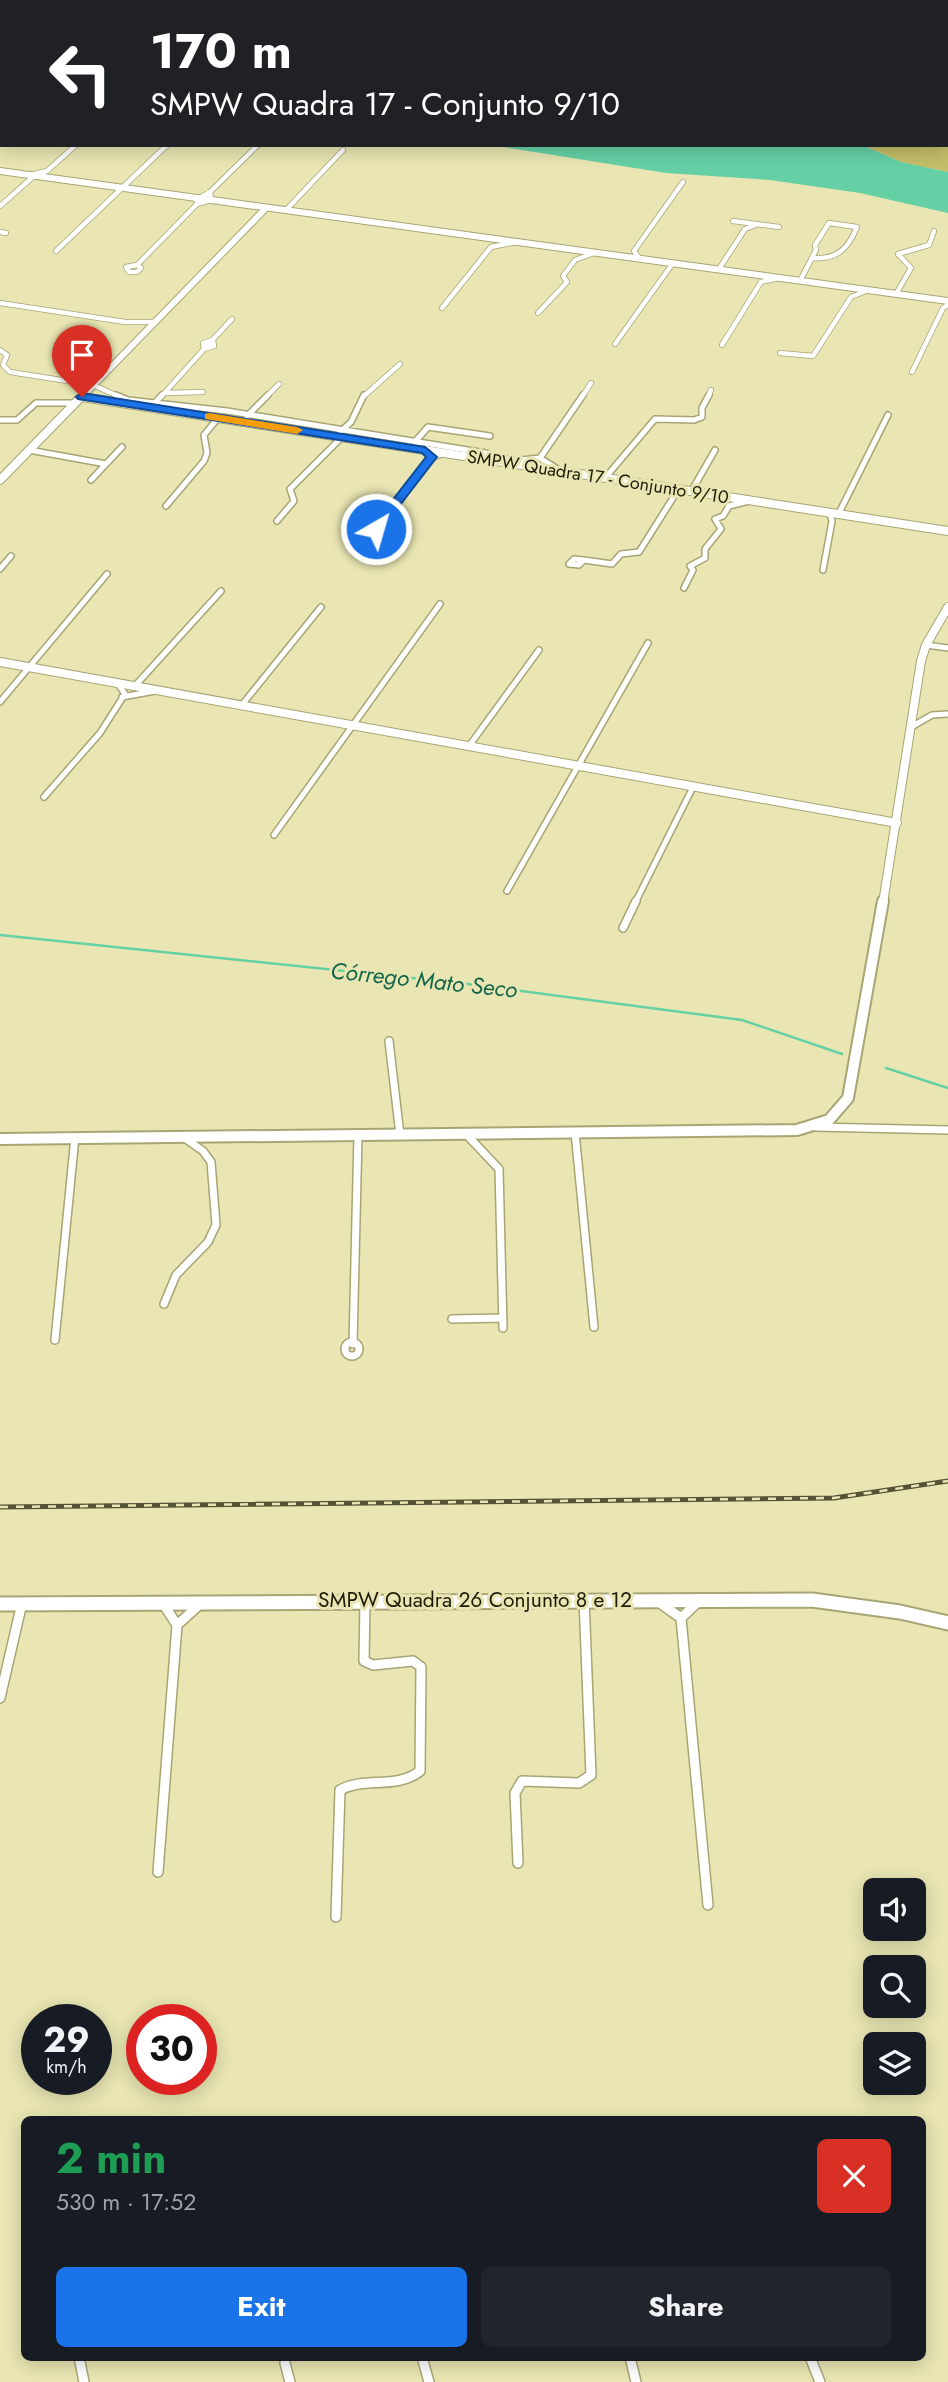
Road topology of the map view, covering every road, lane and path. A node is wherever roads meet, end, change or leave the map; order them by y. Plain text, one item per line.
1 (74, 147) edge
2 (165, 147) edge
3 (256, 147) edge
4 (343, 150) dead end
5 (0, 171) edge
6 (49, 174) junction
7 (32, 175) junction
8 (684, 182) dead end
9 (121, 187) junction
10 (210, 196) junction
11 (197, 201) junction
12 (0, 206) edge
13 (266, 208) junction
14 (286, 210) junction
15 (733, 221) dead end
16 (740, 222) junction
17 (758, 225) junction
18 (779, 227) dead end
19 (745, 229) junction
20 (934, 231) dead end
21 (474, 236) junction
22 (516, 242) junction
23 (492, 247) junction
24 (566, 249) junction
25 (56, 251) dead end
26 (596, 253) junction
27 (636, 255) junction
28 (812, 258) junction
29 (575, 260) junction
30 (673, 263) junction
31 (137, 265) dead end
32 (719, 269) junction
33 (752, 274) junction
34 (779, 278) junction
35 (800, 281) junction
36 (761, 282) junction
37 (844, 287) junction
38 (866, 290) junction
39 (896, 295) junction
40 (851, 297) junction
41 (0, 303) edge
42 (946, 305) edge
43 (442, 308) dead end
44 (538, 313) dead end
45 (233, 319) dead end
46 (154, 322) junction
47 (137, 324) junction
48 (147, 329) junction
49 (615, 344) dead end
50 (722, 345) dead end
51 (0, 350) edge
52 (780, 353) dead end
53 (400, 364) dead end
54 (912, 372) dead end
55 (591, 383) dead end
56 (89, 384) junction
57 (279, 384) dead end
58 (711, 390) dead end
59 (203, 392) dead end
60 (164, 393) junction
61 (79, 400) junction
62 (153, 405) junction
63 (888, 415) dead end
64 (218, 418) junction
65 (245, 418) junction
66 (0, 420) edge
67 (340, 435) junction
68 (490, 436) dead end
69 (413, 445) junction
70 (122, 447) dead end
71 (29, 450) junction
72 (715, 450) dead end
73 (429, 453) junction
74 (540, 458) junction
75 (510, 461) junction
76 (106, 464) junction
77 (554, 467) junction
78 (4, 470) edge
79 (563, 472) junction
80 (606, 477) junction
81 (0, 480) edge
82 (91, 480) dead end
83 (692, 490) junction
84 (675, 493) junction
85 (718, 496) junction
86 (749, 501) junction
87 (166, 506) dead end
88 (729, 506) junction
89 (836, 517) junction
90 (276, 521) dead end
91 (376, 529) dead end
92 (948, 531) edge
93 (11, 556) dead end
94 (584, 560) dead end
95 (0, 569) edge
96 (824, 570) dead end
97 (107, 574) dead end
98 (684, 588) dead end
99 (220, 591) dead end
100 (440, 604) dead end
101 (321, 607) dead end
102 (948, 607) edge
103 (648, 643) dead end
104 (926, 645) junction
105 (948, 648) edge
106 (539, 650) dead end
107 (0, 663) edge
108 (29, 668) junction
109 (118, 684) junction
110 (134, 687) junction
111 (156, 691) junction
112 (122, 698) junction
113 (0, 702) edge
114 (241, 706) junction
115 (915, 708) junction
116 (948, 714) edge
117 (932, 716) junction
118 (351, 724) junction
119 (913, 726) junction
120 (369, 728) junction
121 (341, 738) junction
122 (469, 746) junction
123 (578, 766) junction
124 (693, 787) junction
125 (44, 797) dead end
126 (897, 823) junction
127 (274, 835) dead end
128 (507, 891) dead end
129 (623, 928) dead end
130 (389, 1041) dead end
131 (815, 1127) junction
132 (948, 1130) edge
133 (575, 1132) junction
134 (465, 1134) junction
135 (400, 1135) junction
136 (358, 1136) junction
137 (75, 1137) junction
138 (183, 1137) junction
139 (0, 1139) edge
140 (164, 1304) dead end
141 (503, 1318) junction
142 (452, 1319) dead end
143 (594, 1327) dead end
144 (503, 1328) dead end
145 (55, 1340) dead end
146 (353, 1344) dead end
147 (584, 1599) junction
148 (654, 1599) junction
149 (703, 1599) junction
150 (365, 1601) junction
151 (23, 1603) junction
152 (162, 1603) junction
153 (204, 1603) junction
154 (0, 1604) edge
155 (681, 1618) junction
156 (948, 1623) edge
157 (177, 1625) junction
158 (0, 1698) edge
159 (518, 1863) dead end
160 (158, 1872) dead end
161 (708, 1905) dead end
162 (336, 1917) dead end
163 (80, 2361) edge
164 (423, 2361) edge
165 (631, 2361) edge
166 (812, 2361) edge
167 (285, 2363) dead end
168 (84, 2382) edge
169 (290, 2382) edge
170 (429, 2382) edge
171 (636, 2382) edge
172 (820, 2382) edge

1 - 6 street
2 - 9 street
3 - 10 street
4 - 14 street
5 - 7 street
6 - 7 street
6 - 9 street
7 - 12 street
8 - 27 street
9 - 11 street
9 - 25 street
10 - 11 street
10 - 13 street
11 - 31 street
13 - 14 street
13 - 46 street
14 - 21 street
15 - 16 street
16 - 17 street
16 - 19 street
17 - 18 street
17 - 19 street
19 - 32 street
20 - 39 street
21 - 22 street
21 - 23 street
22 - 23 street
22 - 24 street
23 - 43 street
24 - 26 street
24 - 29 street
26 - 27 street
26 - 29 street
27 - 30 street
28 - 28 street
28 - 35 street
29 - 44 street
30 - 32 street
30 - 49 street
32 - 33 street
33 - 34 street
33 - 36 street
34 - 35 street
34 - 36 street
35 - 37 street
36 - 50 street
37 - 38 street
37 - 40 street
38 - 39 street
38 - 40 street
39 - 42 street
40 - 52 street
41 - 47 street
42 - 54 street
45 - 60 street
46 - 47 street
46 - 48 street
47 - 48 street
48 - 56 street
51 - 56 street
53 - 67 street
55 - 74 street
56 - 61 street
56 - 62 street
57 - 65 street
58 - 80 street
59 - 60 street
60 - 62 street
61 - 62 street, SMPW Quadra 17 - Conjunto 9/10
61 - 66 street
61 - 71 street
62 - 64 street, SMPW Quadra 17 - Conjunto 9/10
62 - 65 street
63 - 89 street
64 - 65 street, SMPW Quadra 17 - Conjunto 9/10
64 - 87 street
65 - 67 street, SMPW Quadra 17 - Conjunto 9/10
67 - 69 street, SMPW Quadra 17 - Conjunto 9/10
67 - 90 street
68 - 69 street
69 - 73 street, SMPW Quadra 17 - Conjunto 9/10
69 - 75 street
70 - 76 street
71 - 76 street
71 - 78 street
72 - 83 street
73 - 75 street, SMPW Quadra 17 - Conjunto 9/10
73 - 91 street
74 - 75 street
74 - 77 street
75 - 77 street
75 - 79 street, SMPW Quadra 17 - Conjunto 9/10
76 - 82 street
77 - 79 street
77 - 80 street
78 - 81 street
79 - 80 street, SMPW Quadra 17 - Conjunto 9/10
80 - 83 street
80 - 84 street, SMPW Quadra 17 - Conjunto 9/10
83 - 84 street, SMPW Quadra 17 - Conjunto 9/10
83 - 85 street, SMPW Quadra 17 - Conjunto 9/10
84 - 94 street
85 - 86 street, SMPW Quadra 17 - Conjunto 9/10
85 - 88 street
86 - 88 street
86 - 89 street, SMPW Quadra 17 - Conjunto 9/10
88 - 98 street
89 - 92 street, SMPW Quadra 17 - Conjunto 9/10
89 - 96 street
93 - 95 street
97 - 108 street
99 - 110 street
100 - 118 street
101 - 114 street
102 - 104 street
103 - 123 street
104 - 105 street
104 - 115 street
106 - 122 street
107 - 108 street
108 - 109 street
108 - 113 street
109 - 110 street
109 - 112 street
110 - 111 street
111 - 112 street
111 - 114 street
112 - 125 street
114 - 118 street
115 - 117 street
115 - 119 street
116 - 117 street
117 - 119 street
118 - 120 street
118 - 121 street
119 - 126 street
120 - 121 street
120 - 122 street
121 - 127 street
122 - 123 street
123 - 124 street
123 - 128 street
124 - 126 street
124 - 129 street
126 - 131 street
130 - 135 street
131 - 132 street
131 - 133 street
133 - 134 street
133 - 143 street
134 - 135 street
134 - 141 street
135 - 136 street
136 - 138 street
136 - 146 street
137 - 138 street
137 - 139 street
137 - 145 street
138 - 140 street
141 - 142 street
141 - 144 street
147 - 148 street, SMPW Quadra 26 Conjunto 8 e 12
147 - 150 street, SMPW Quadra 26 Conjunto 8 e 12
147 - 159 street
148 - 149 street, SMPW Quadra 26 Conjunto 8 e 12
148 - 155 street
149 - 155 street
149 - 156 street, SMPW Quadra 26 Conjunto 8 e 12
150 - 153 street, SMPW Quadra 26 Conjunto 8 e 12
150 - 162 street
151 - 152 street, SMPW Quadra 26 Conjunto 8 e 12
151 - 154 street, SMPW Quadra 26 Conjunto 8 e 12
151 - 158 street
152 - 153 street, SMPW Quadra 26 Conjunto 8 e 12
152 - 157 street
153 - 157 street
155 - 161 street
157 - 160 street
163 - 168 street
164 - 170 street
165 - 171 street
166 - 172 street
167 - 169 street

